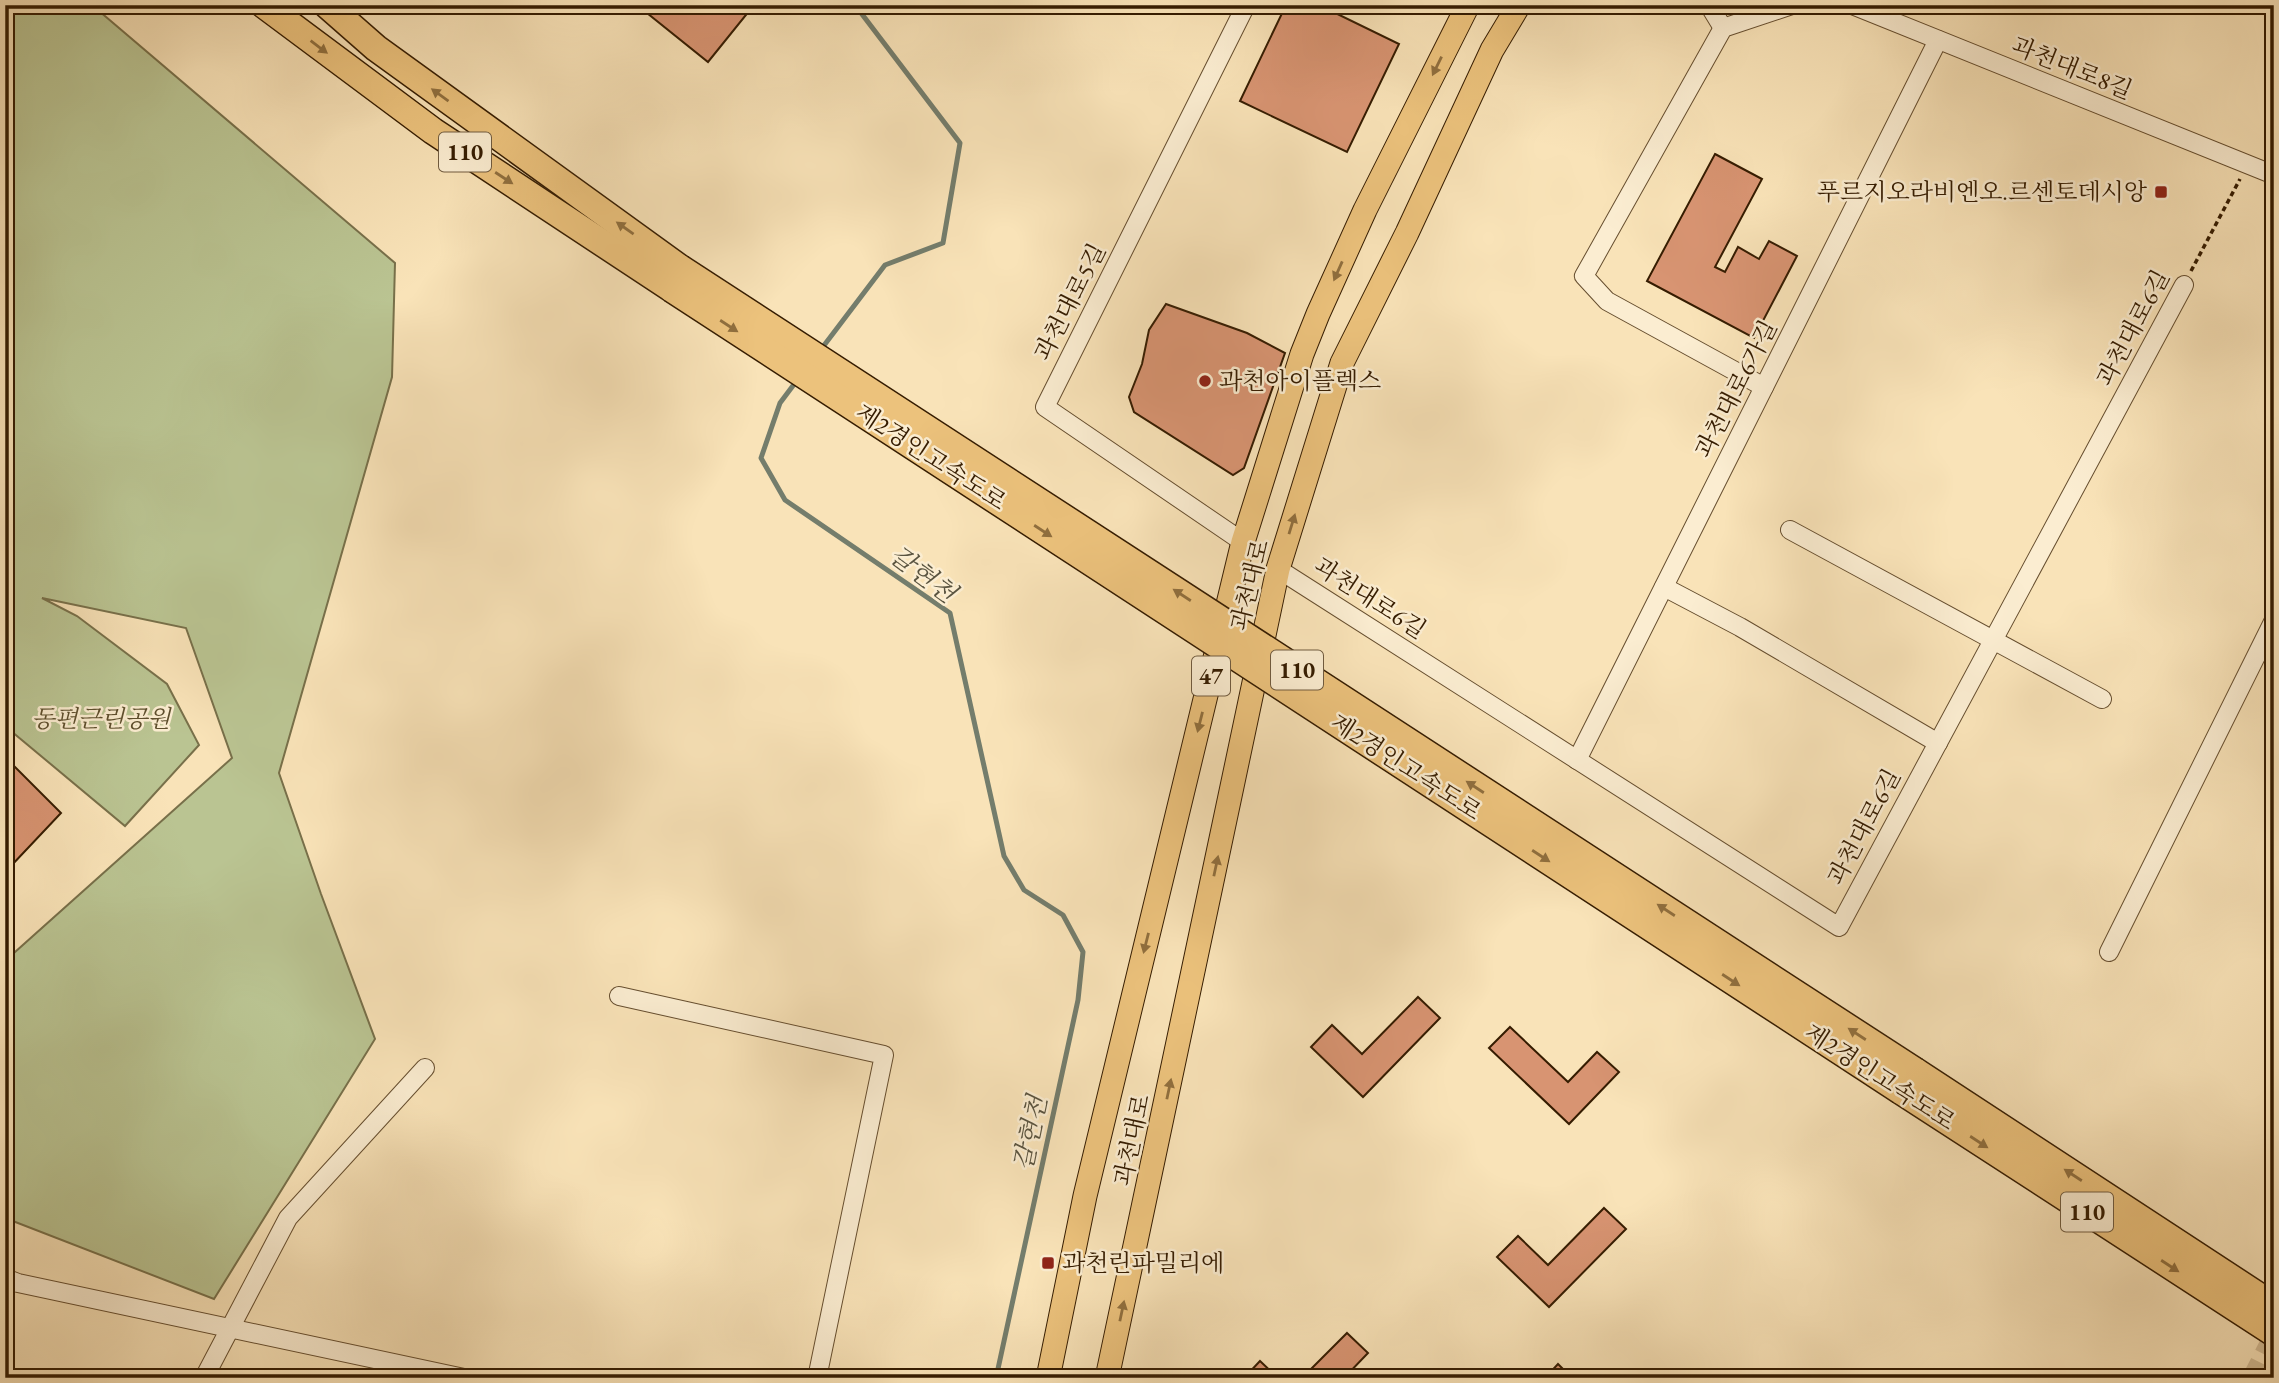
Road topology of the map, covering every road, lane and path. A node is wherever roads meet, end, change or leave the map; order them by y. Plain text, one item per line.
1 (264, 5) edge
2 (327, 5) edge
3 (1246, 5) edge
4 (1468, 5) edge
5 (1519, 5) edge
6 (1709, 5) edge
7 (1792, 5) edge
8 (1852, 5) edge
9 (1723, 28) junction
10 (1938, 40) junction
11 (2248, 165) junction
12 (2274, 175) edge
13 (676, 278) junction
14 (2183, 285) joint
15 (1765, 387) junction
16 (1790, 530) dead end
17 (1242, 542) junction
18 (1278, 569) junction
19 (1664, 587) junction
20 (2274, 620) edge
21 (1993, 640) junction
22 (2102, 699) dead end
23 (1938, 743) junction
24 (1577, 760) junction
25 (2109, 952) dead end
26 (619, 996) dead end
27 (425, 1068) dead end
28 (1908, 1081) junction
29 (5, 1278) edge
30 (2274, 1306) edge
31 (229, 1327) junction
32 (2274, 1333) edge
33 (204, 1378) edge
34 (464, 1378) edge
35 (817, 1378) edge
36 (1048, 1378) edge
37 (1107, 1378) edge

1 -> 13 highway, 제2경인고속도로 / 110
13 -> 2 highway, 제2경인고속도로 / 110
3 - 17 street, 과천대로5길
4 -> 17 main road, 과천대로 / 47
18 -> 5 main road, 과천대로
6 - 9 street
7 - 9 street
8 - 10 street, 과천대로8길
9 - 15 street
10 - 11 street, 과천대로8길
10 - 15 street, 과천대로6가길
11 - 12 street, 과천대로8길
11 - 14 path, 과천대로6길
13 - 28 highway, 제2경인고속도로 / 110, bridge
14 - 21 street, 과천대로6길
15 - 19 street, 과천대로6가길
16 - 21 street
17 -> 36 main road, 과천대로 / 47
18 - 24 street, 과천대로6길
37 -> 18 main road, 과천대로
19 - 23 street
19 - 24 street, 과천대로6가길
20 - 25 street
21 - 22 street
21 - 23 street, 과천대로6길
23 - 24 street, 과천대로6길
26 - 35 street
27 - 31 street
30 -> 28 highway, 제2경인고속도로 / 110
28 -> 32 highway, 제2경인고속도로 / 110
29 - 31 street
31 - 33 street
31 - 34 street

